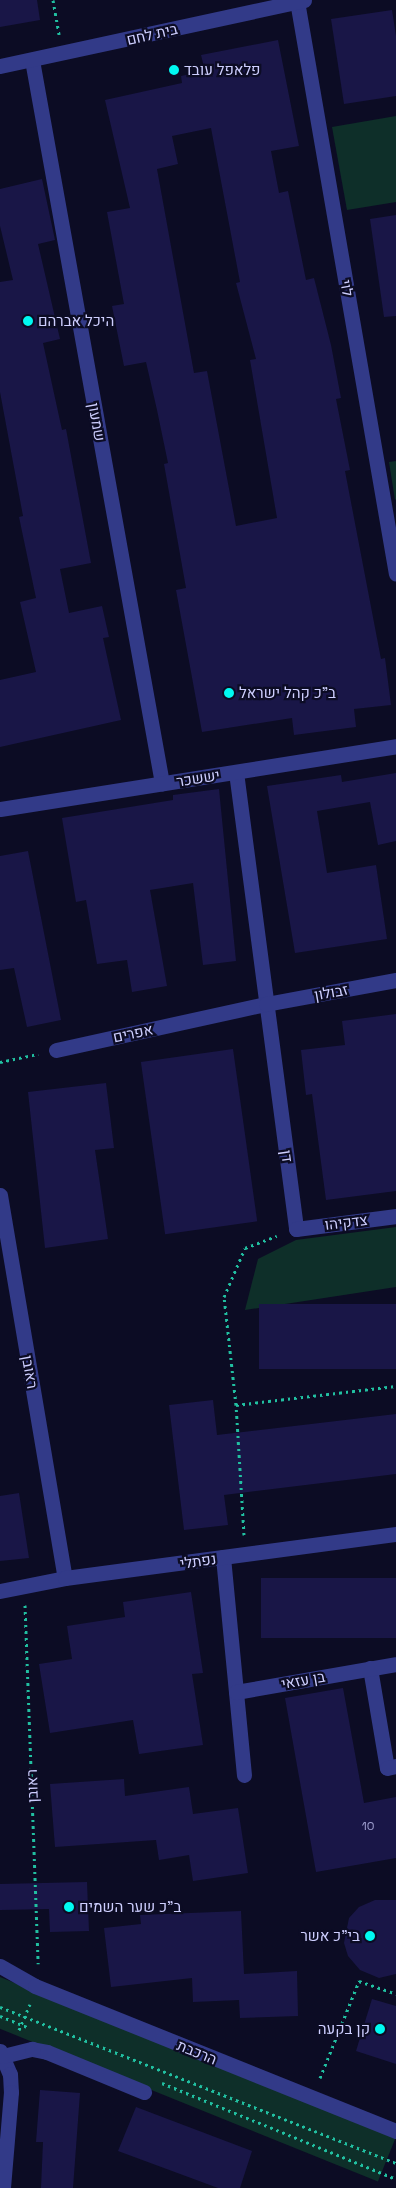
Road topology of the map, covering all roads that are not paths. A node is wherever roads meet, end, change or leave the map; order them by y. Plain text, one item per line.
1 (301, 1) edge
2 (32, 60) junction
3 (0, 66) edge
4 (396, 574) edge
5 (396, 746) edge
6 (236, 772) junction
7 (162, 783) junction
8 (0, 809) edge
9 (396, 980) edge
10 (266, 1004) junction
11 (56, 1050) road end
12 (0, 1195) edge
13 (396, 1216) edge
14 (296, 1229) joint
15 (3, 1236) edge
16 (396, 1534) edge
17 (223, 1557) junction
18 (65, 1578) junction
19 (0, 1591) edge
20 (396, 1664) edge
21 (370, 1668) junction
22 (236, 1692) junction
23 (396, 1766) edge
24 (244, 1775) dead end
25 (0, 1966) edge
26 (2, 2054) edge
27 (144, 2092) dead end
28 (396, 2131) edge
29 (3, 2188) edge

1 - 2 street, בית לחם
1 - 4 street, לוי
2 - 3 street, בית לחם
2 - 7 street, שמעון
5 - 6 street, יששכר
6 - 7 street, יששכר
6 - 10 street, דן
7 - 8 street, יששכר
9 - 10 street, זבולון
10 - 11 street, אפרים
10 - 14 street, דן
12 - 15 street, ראובן
13 - 14 street, צדקיהו
15 - 18 street, ראובן
16 - 17 street, נפתלי
17 - 18 street, נפתלי
17 - 22 street
18 - 19 street, נפתלי
20 - 21 street, בן עזאי
21 - 22 street, בן עזאי
21 - 23 street
22 - 24 street
25 - 28 street, הרכבת
26 - 27 street
26 - 29 street

